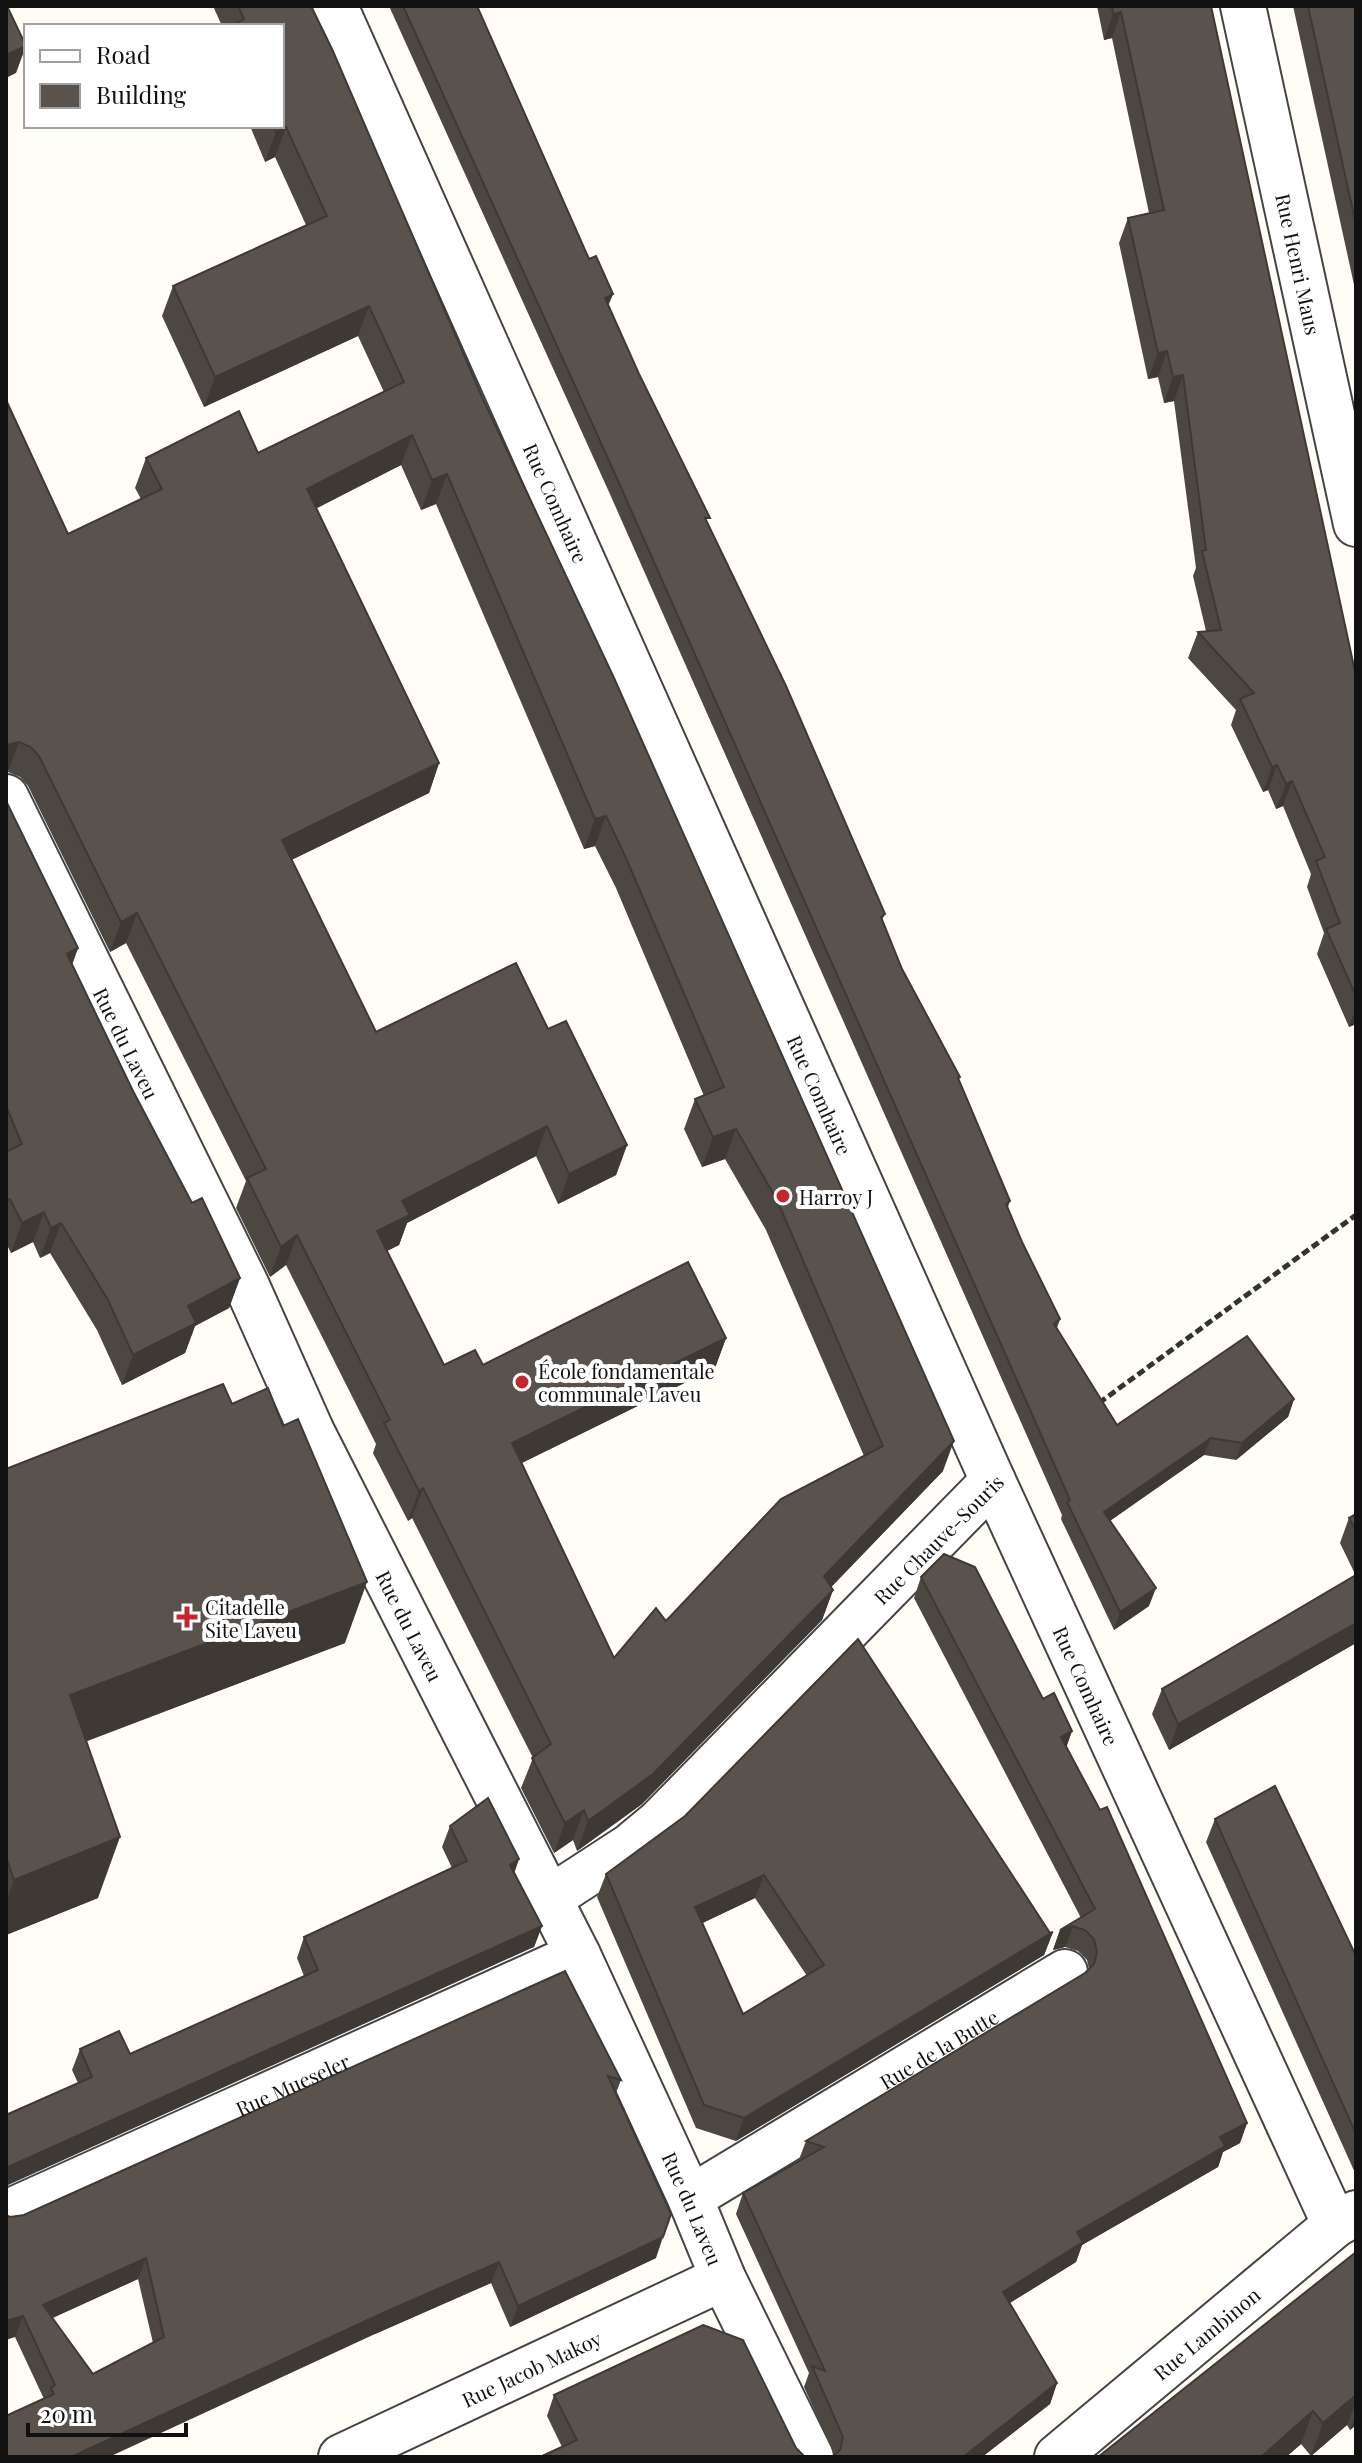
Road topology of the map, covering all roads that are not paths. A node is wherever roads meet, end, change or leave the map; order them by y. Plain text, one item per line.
1 (335, 6) edge
2 (1243, 6) edge
3 (1356, 524) edge
4 (6, 797) edge
5 (993, 1481) junction
6 (550, 1898) junction
7 (578, 1955) junction
8 (1065, 1972) dead end
9 (690, 2198) junction
10 (6, 2213) edge
11 (1346, 2219) edge
12 (723, 2278) junction
13 (341, 2457) edge
14 (811, 2457) edge
15 (1057, 2457) edge

1 - 5 street, Rue Comhaire
2 - 3 street, Rue Henri Maus
4 - 6 street, Rue du Laveu
5 - 6 street, Rue Chauve-Souris
5 - 11 street, Rue Comhaire
6 - 7 street, Rue du Laveu
7 - 9 street, Rue du Laveu
7 - 10 street, Rue Mueseler
8 - 9 street, Rue de la Butte
9 - 12 street, Rue du Laveu
11 - 15 street, Rue Lambinon
12 - 13 street, Rue Jacob Makoy
12 - 14 street, Rue du Laveu

